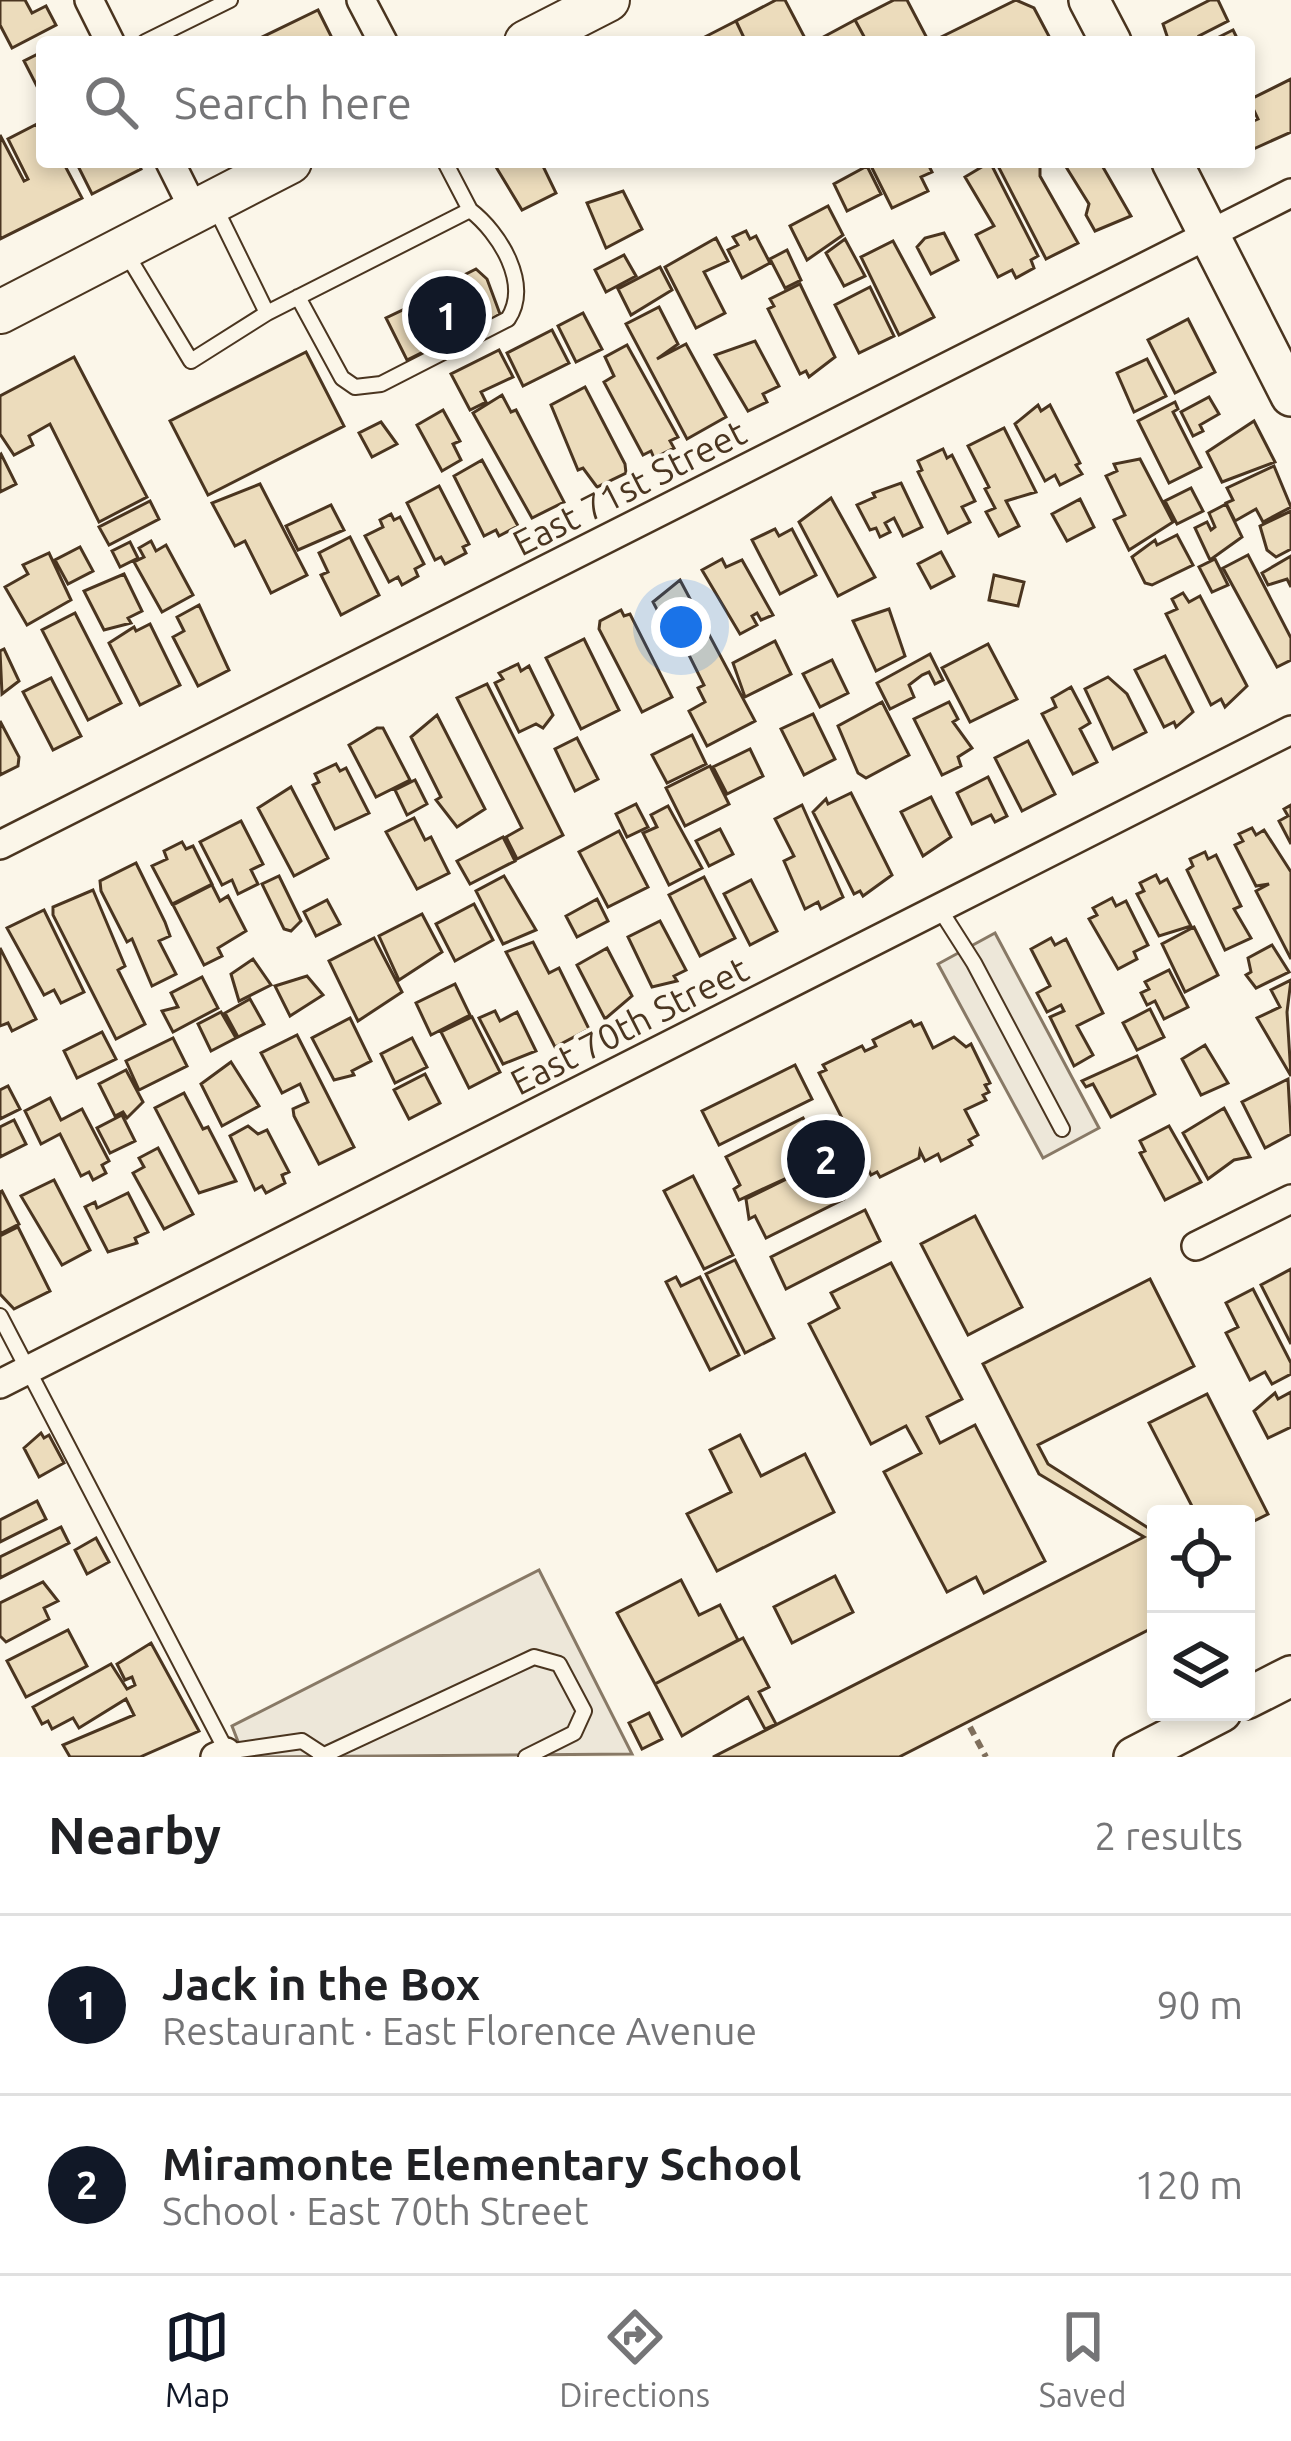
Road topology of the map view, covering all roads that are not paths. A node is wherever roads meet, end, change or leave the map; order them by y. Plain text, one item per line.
1 (88, 0) edge
2 (230, 0) edge
3 (361, 0) edge
4 (608, 0) edge
5 (1091, 1) edge
6 (107, 36) edge
7 (157, 36) edge
8 (379, 36) edge
9 (538, 36) edge
10 (1108, 36) edge
11 (175, 168) edge
12 (279, 168) edge
13 (448, 168) edge
14 (1175, 168) edge
15 (1291, 193) edge
16 (204, 207) junction
17 (470, 211) junction
18 (1209, 234) junction
19 (124, 248) junction
20 (298, 297) junction
21 (0, 312) edge
22 (267, 313) junction
23 (1291, 395) edge
24 (1291, 730) edge
25 (0, 845) edge
26 (939, 908) junction
27 (1062, 1130) dead end
28 (1291, 1199) edge
29 (1196, 1246) dead end
30 (0, 1316) edge
31 (28, 1370) junction
32 (0, 1384) edge
33 (1291, 1676) edge
34 (1255, 1694) edge
35 (1204, 1721) edge
36 (224, 1755) edge
37 (321, 1756) edge
38 (526, 1757) edge
39 (1135, 1757) edge

1 - 6 street
2 - 7 lane
3 - 8 street
4 - 9 main road
5 - 10 street
11 - 16 street
12 - 16 main road
13 - 17 lane
14 - 18 street
15 - 18 street, East 71st Street
16 - 19 main road
16 - 22 lane
17 - 20 lane
17 - 20 lane
18 - 23 street
18 - 25 street, East 71st Street
19 - 21 main road
19 - 22 lane
20 - 22 lane
24 - 26 street, East 70th Street
26 - 27 lane
26 - 31 street, East 70th Street
28 - 29 street
30 - 31 lane
31 - 32 street, East 70th Street
31 - 36 lane
33 - 34 street
35 - 39 street
36 - 37 lane
37 - 38 lane

